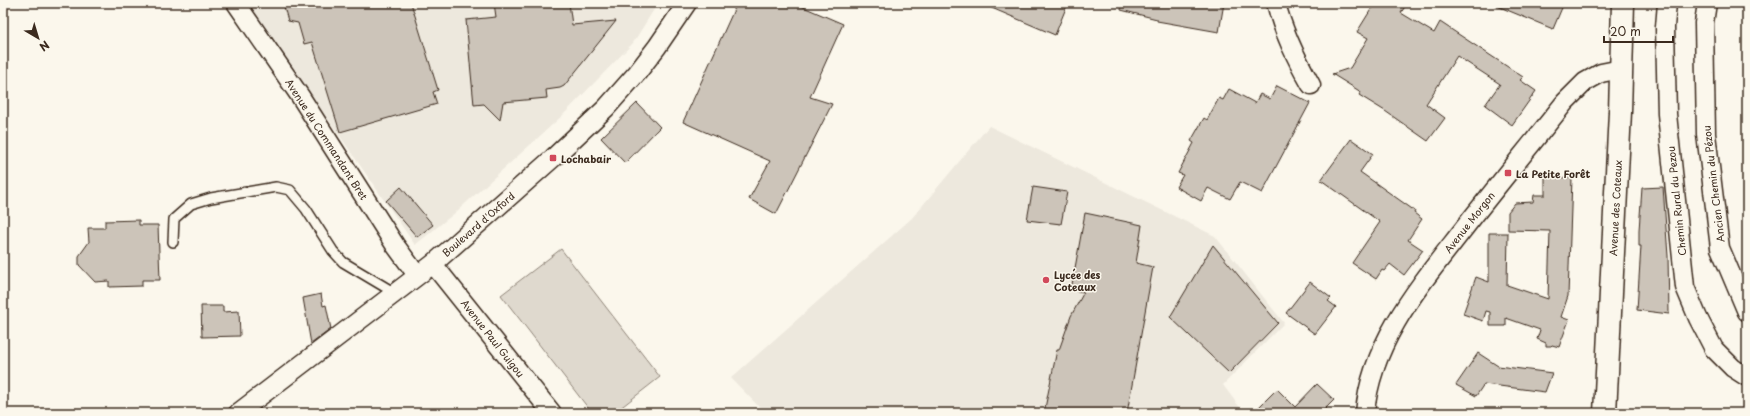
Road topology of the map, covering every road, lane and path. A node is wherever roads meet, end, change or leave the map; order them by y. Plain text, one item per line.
1 (236, 3) edge
2 (687, 3) edge
3 (1276, 3) edge
4 (1623, 3) edge
5 (1666, 3) edge
6 (1707, 3) edge
7 (1621, 68) junction
8 (1311, 85) dead end
9 (173, 242) dead end
10 (433, 264) junction
11 (417, 275) junction
12 (395, 293) junction
13 (1747, 312) edge
14 (1747, 377) edge
15 (238, 413) edge
16 (552, 413) edge
17 (1365, 413) edge
18 (1605, 413) edge

1 - 11 street, Avenue du Commandant Bret
2 - 10 street, Boulevard d'Oxford
3 - 8 street
4 - 7 main road, Avenue des Coteaux
5 - 14 street, Chemin Rural du Pezou
6 - 13 street, Ancien Chemin du Pézou
7 - 17 street, Avenue Morgon
7 - 18 main road, Avenue des Coteaux
9 - 12 lane
10 - 11 street, Boulevard d'Oxford
10 - 16 street, Avenue Paul Guigou
11 - 12 street, Boulevard d'Oxford
12 - 15 street, Boulevard d'Oxford

